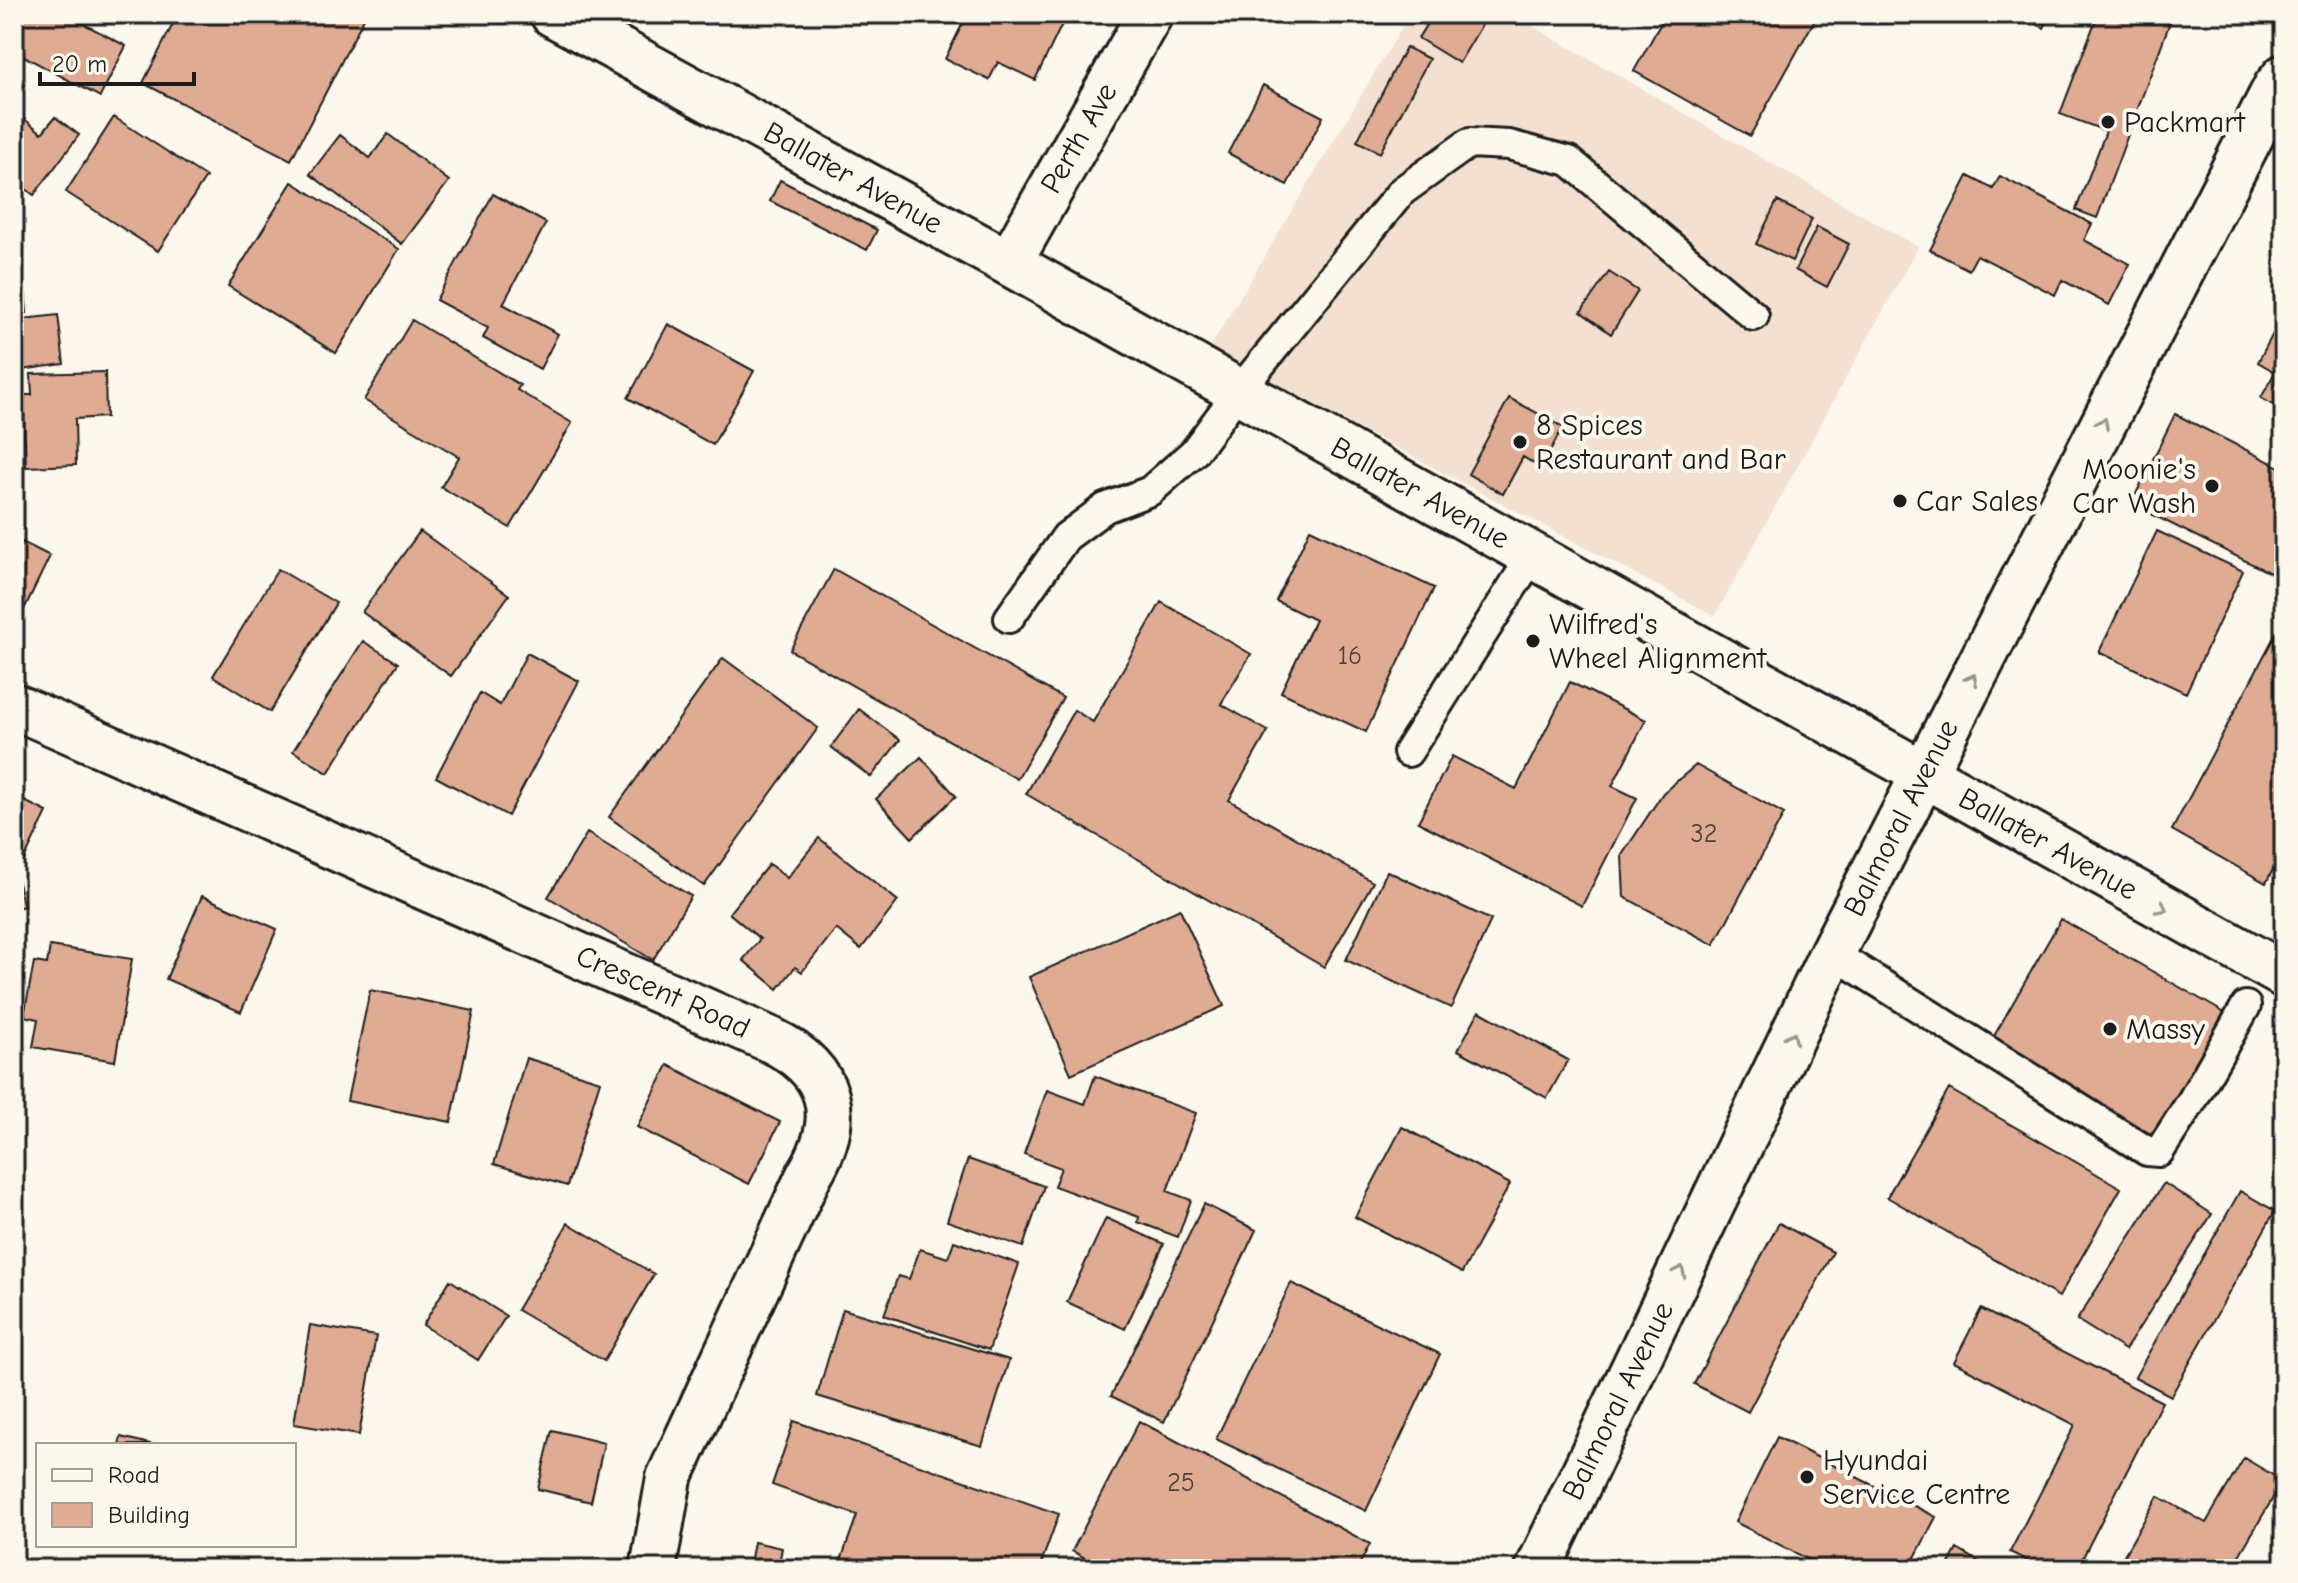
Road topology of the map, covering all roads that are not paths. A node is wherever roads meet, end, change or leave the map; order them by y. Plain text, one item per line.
1 (553, 14) edge
2 (1150, 14) edge
3 (2284, 77) edge
4 (1009, 263) junction
5 (1754, 316) dead end
6 (1239, 391) junction
7 (1532, 556) junction
8 (1009, 618) dead end
9 (14, 706) edge
10 (1408, 752) dead end
11 (1923, 775) junction
12 (1832, 953) junction
13 (2284, 975) edge
14 (2246, 1006) dead end
15 (653, 1569) edge
16 (1538, 1569) edge

1 - 4 street, Ballater Avenue
2 - 4 street, Perth Ave
11 -> 3 street, Balmoral Avenue
4 - 6 street, Ballater Avenue
5 - 6 lane
6 - 7 street, Ballater Avenue
6 - 8 lane
7 - 10 lane
7 - 11 street, Ballater Avenue
9 - 15 street, Crescent Road
11 - 12 street, Balmoral Avenue
11 -> 13 street, Ballater Avenue
12 - 14 lane
16 -> 12 street, Balmoral Avenue

